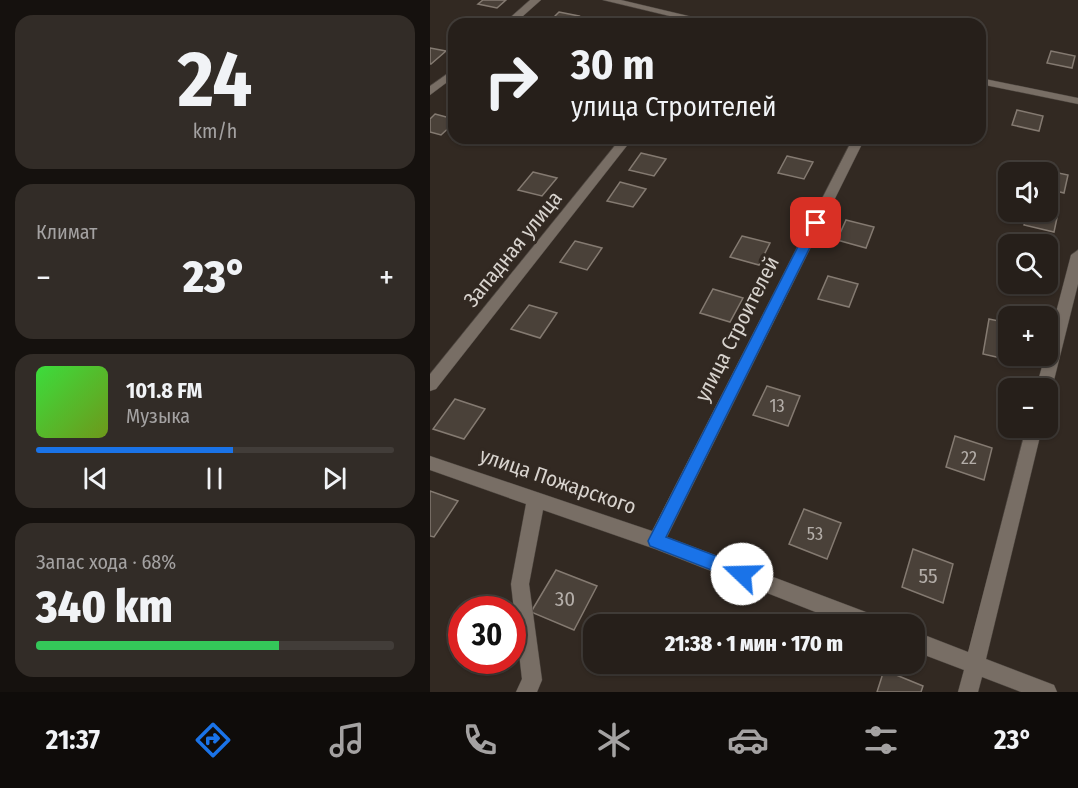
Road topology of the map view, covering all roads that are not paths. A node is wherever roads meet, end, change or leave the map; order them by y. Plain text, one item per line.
1 (536, 0) edge
2 (608, 0) edge
3 (515, 18) edge
4 (689, 18) edge
5 (448, 77) edge
6 (986, 82) edge
7 (430, 93) edge
8 (1078, 101) edge
9 (622, 144) edge
10 (856, 144) edge
11 (1078, 255) edge
12 (1047, 378) edge
13 (430, 385) edge
14 (1031, 438) edge
15 (430, 463) edge
16 (536, 498) junction
17 (656, 541) junction
18 (845, 614) edge
19 (925, 645) edge
20 (974, 664) junction
21 (526, 692) edge
22 (968, 692) edge
23 (1047, 692) edge

1 - 3 street
2 - 4 street
5 - 7 street
6 - 8 street
9 - 13 street, Западная улица
10 - 17 street, улица Строителей
11 - 12 street
14 - 20 street
15 - 16 street, улица Пожарского
16 - 17 street, улица Пожарского
16 - 21 street
17 - 18 street, улица Пожарского
19 - 20 street
20 - 22 street
20 - 23 street

